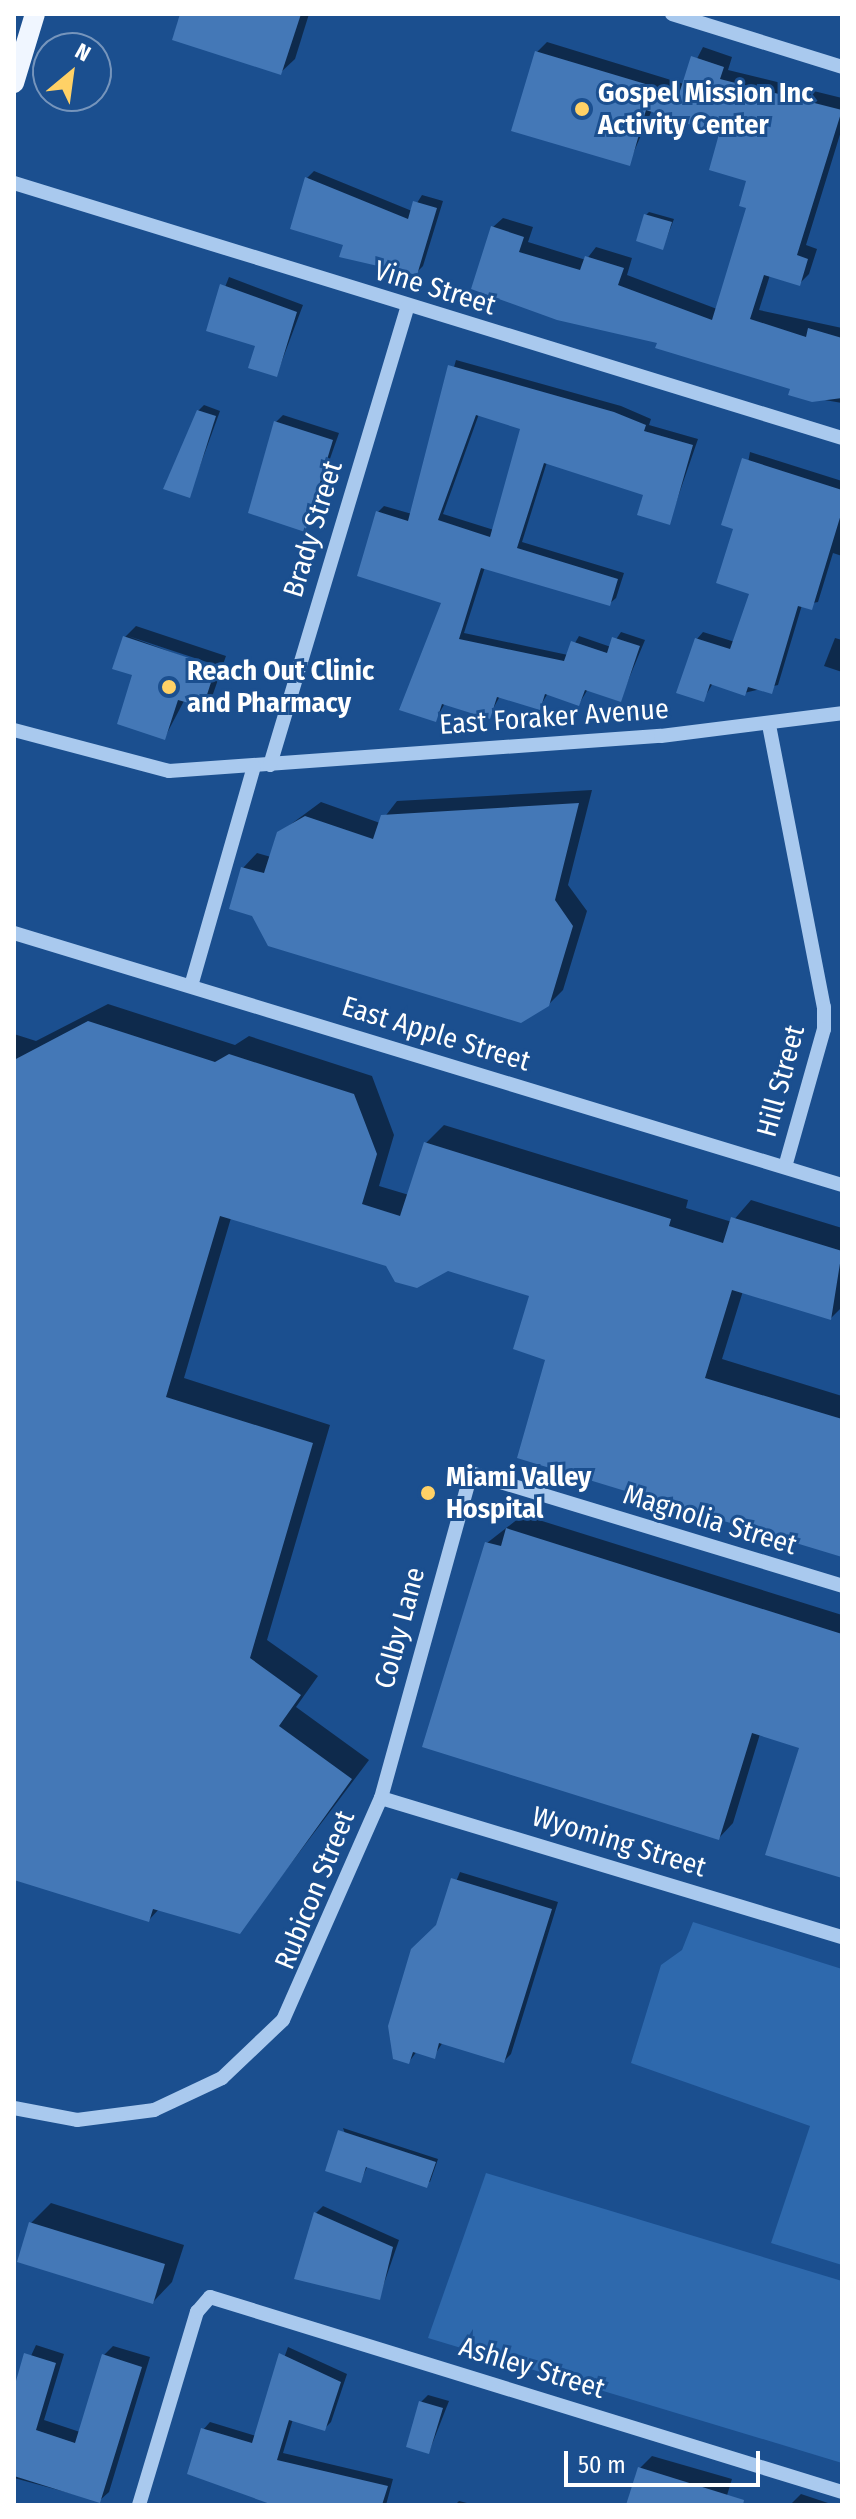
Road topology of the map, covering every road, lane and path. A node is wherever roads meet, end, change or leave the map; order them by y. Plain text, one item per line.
1 (672, 14) edge
2 (27, 21) edge
3 (842, 67) edge
4 (14, 83) edge
5 (14, 183) edge
6 (407, 307) junction
7 (842, 438) edge
8 (842, 713) edge
9 (769, 725) junction
10 (14, 730) edge
11 (270, 765) junction
12 (254, 767) junction
13 (14, 933) edge
14 (191, 986) junction
15 (785, 1167) junction
16 (842, 1185) edge
17 (471, 1473) joint
18 (842, 1586) edge
19 (381, 1798) junction
20 (842, 1937) edge
21 (14, 2108) edge
22 (842, 2492) edge
23 (143, 2504) edge

1 - 3 street
2 - 4 main road
5 - 6 street, Vine Street
6 - 7 street, Vine Street
6 - 11 street, Brady Street
8 - 9 street, East Foraker Avenue
9 - 11 street, East Foraker Avenue
9 - 15 street, Hill Street
10 - 12 street
11 - 12 street, East Foraker Avenue
12 - 14 street
13 - 14 street, East Apple Street
14 - 15 street, East Apple Street
15 - 16 street, East Apple Street
17 - 18 street, Magnolia Street
17 - 19 street, Colby Lane
19 - 20 street, Wyoming Street
19 - 21 street, Rubicon Street
22 - 23 street, Ashley Street

